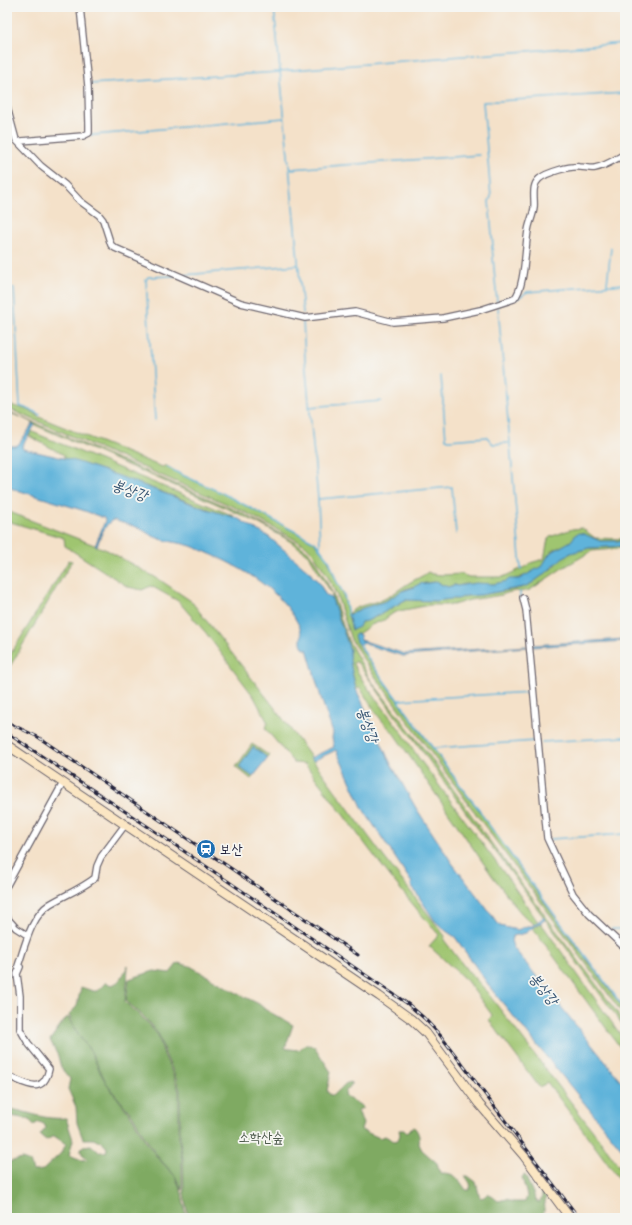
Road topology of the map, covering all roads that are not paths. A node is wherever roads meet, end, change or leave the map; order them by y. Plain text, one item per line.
1 (80, 7) edge
2 (7, 107) edge
3 (19, 143) junction
4 (625, 154) edge
5 (523, 598) dead end
6 (7, 745) edge
7 (62, 783) junction
8 (125, 825) junction
9 (7, 885) edge
10 (7, 918) edge
11 (27, 935) junction
12 (625, 948) edge
13 (7, 1076) edge
14 (570, 1218) edge

1 - 3 street
2 - 3 street
3 - 4 street
5 - 12 street
6 - 7 main road
7 - 8 main road
7 - 9 street
8 - 11 street
8 - 14 main road
10 - 11 street
11 - 13 street

